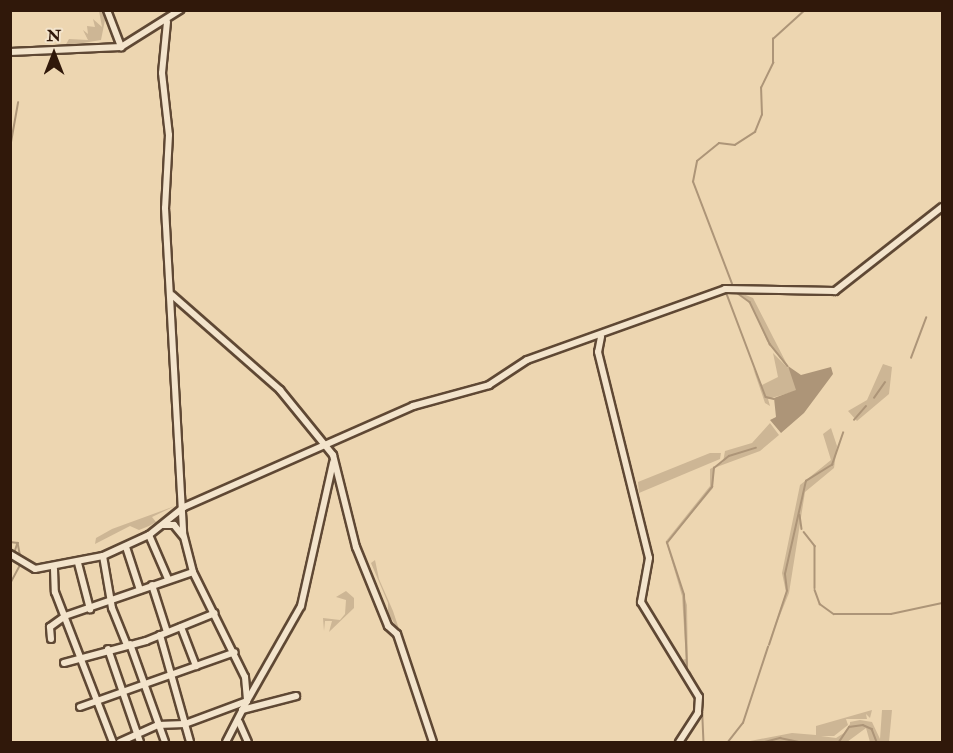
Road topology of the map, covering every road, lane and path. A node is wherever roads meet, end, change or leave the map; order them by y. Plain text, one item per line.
1 (107, 10) edge
2 (180, 10) edge
3 (167, 22) junction
4 (121, 47) junction
5 (10, 52) edge
6 (942, 207) edge
7 (171, 293) junction
8 (601, 336) junction
9 (585, 343) junction
10 (598, 352) junction
11 (340, 442) junction
12 (328, 448) junction
13 (333, 455) junction
14 (184, 507) junction
15 (162, 525) junction
16 (149, 535) junction
17 (184, 539) junction
18 (126, 547) junction
19 (10, 554) edge
20 (103, 556) junction
21 (78, 563) junction
22 (54, 569) junction
23 (193, 572) junction
24 (168, 579) junction
25 (152, 585) junction
26 (140, 590) junction
27 (112, 601) junction
28 (90, 609) junction
29 (215, 613) junction
30 (64, 616) junction
31 (181, 627) junction
32 (167, 633) junction
33 (160, 635) junction
34 (51, 639) dead end
35 (128, 643) junction
36 (108, 649) junction
37 (235, 652) junction
38 (79, 659) junction
39 (64, 663) dead end
40 (196, 666) junction
41 (171, 676) junction
42 (144, 685) junction
43 (124, 692) junction
44 (296, 696) dead end
45 (247, 701) junction
46 (95, 702) junction
47 (80, 707) dead end
48 (242, 710) junction
49 (239, 722) junction
50 (185, 724) junction
51 (158, 725) junction
52 (139, 739) edge
53 (113, 742) edge
54 (120, 742) edge
55 (165, 742) edge
56 (190, 742) edge
57 (226, 742) edge
58 (248, 742) edge
59 (433, 742) edge
60 (679, 742) edge

1 - 4 street
2 - 3 street
3 - 4 street
3 - 7 street
4 - 5 street
6 - 8 street
7 - 12 street
7 - 14 street
8 - 9 street
8 - 10 street
9 - 10 street
9 - 11 street
10 - 60 street
11 - 12 street
11 - 13 street
12 - 13 street
12 - 14 street
13 - 45 street
13 - 59 street
14 - 15 street
14 - 17 street
15 - 16 street
15 - 17 street
16 - 18 street
16 - 24 street
17 - 23 street
18 - 20 street
18 - 26 street
19 - 22 street
20 - 21 street
20 - 27 street
21 - 22 street
21 - 28 street
22 - 30 street
23 - 24 street
23 - 29 street
24 - 25 street
25 - 26 street
25 - 32 street
26 - 27 street
27 - 28 street
27 - 35 street
28 - 30 street
29 - 31 street
29 - 37 street
30 - 34 street
30 - 38 street
31 - 32 street
31 - 40 street
32 - 33 street
33 - 35 street
33 - 41 street
35 - 36 street
35 - 42 street
36 - 38 street
36 - 43 street
37 - 40 street
37 - 45 street
38 - 39 street
38 - 46 street
40 - 41 street
41 - 42 street
41 - 50 street
42 - 43 street
42 - 51 street
43 - 46 street
43 - 52 street
44 - 48 street
45 - 48 street
45 - 50 street
46 - 47 street
46 - 53 street
48 - 49 street
49 - 57 street
49 - 58 street
50 - 51 street
50 - 56 street
51 - 52 street
51 - 55 street
52 - 54 street

